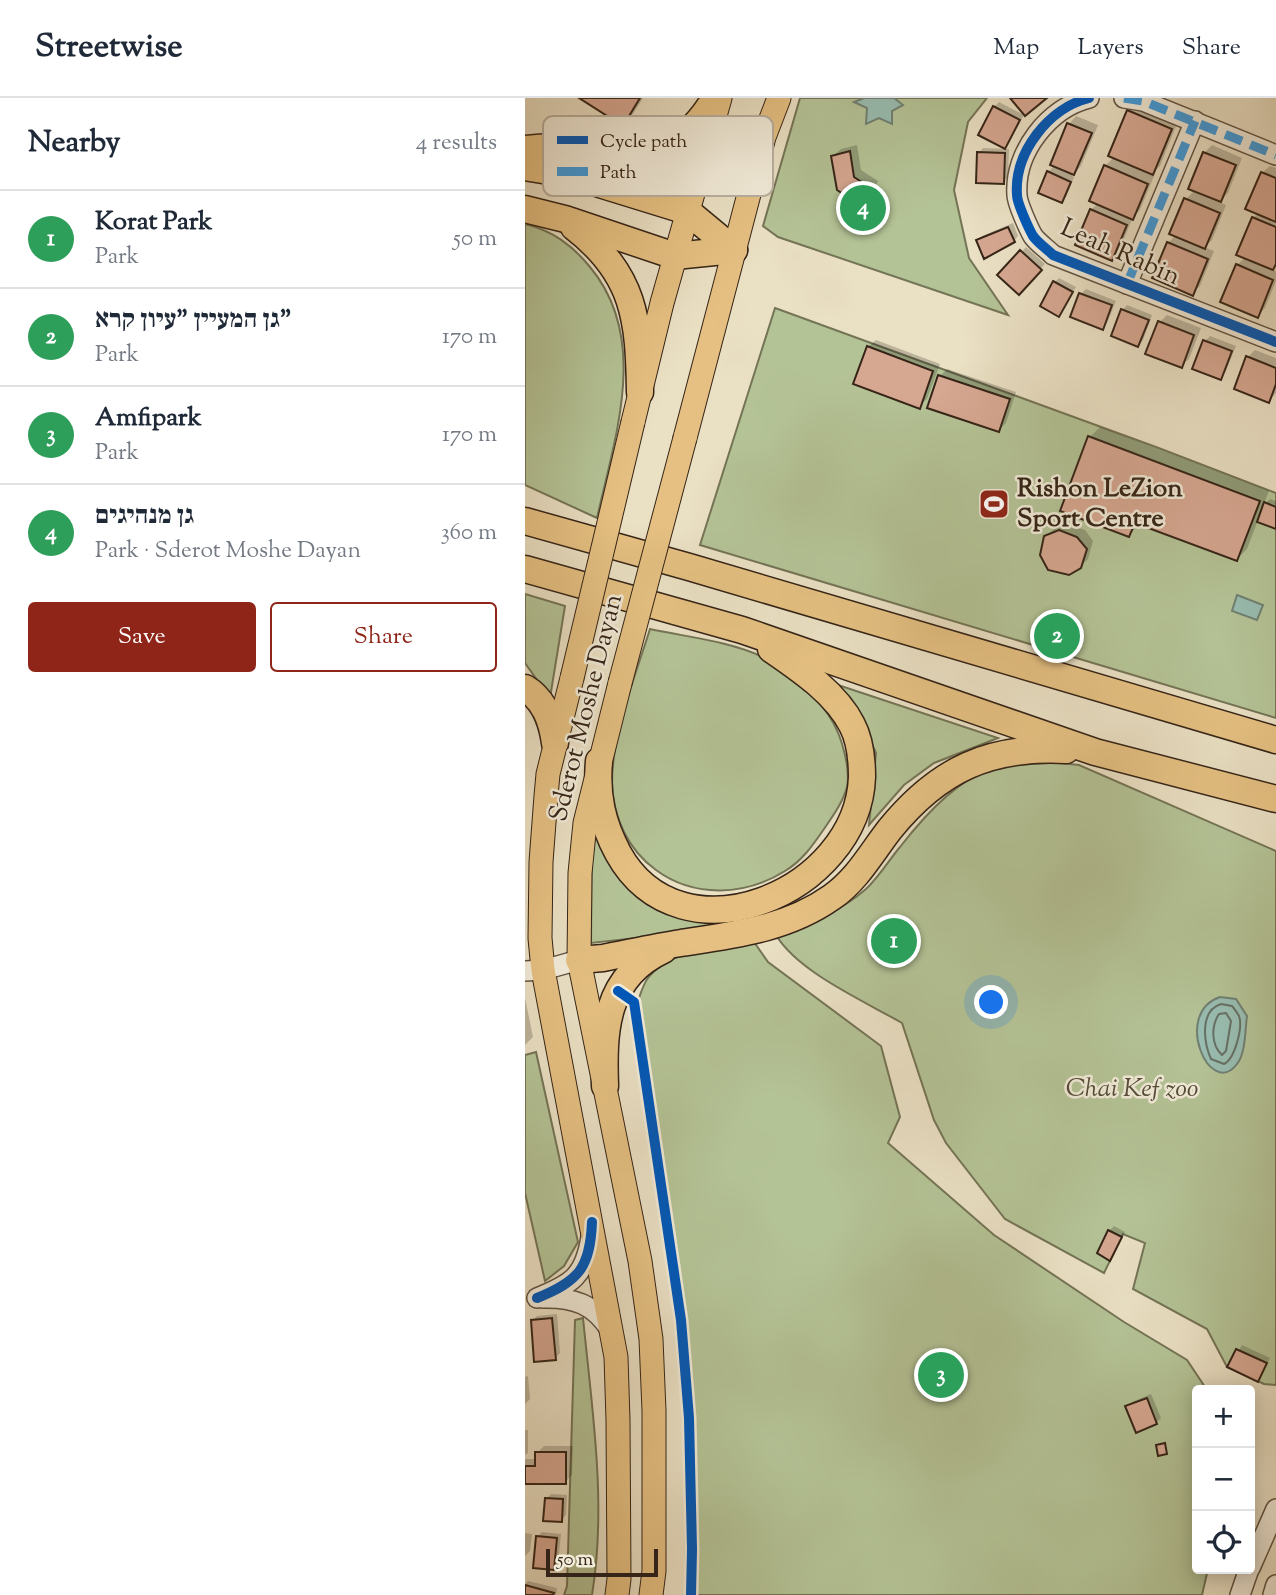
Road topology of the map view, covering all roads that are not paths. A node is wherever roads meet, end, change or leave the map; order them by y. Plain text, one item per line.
1 (715, 98) edge
2 (720, 98) edge
3 (779, 98) edge
4 (1089, 98) edge
5 (1124, 98) edge
6 (704, 116) edge
7 (715, 116) edge
8 (772, 116) edge
9 (1195, 121) junction
10 (525, 149) edge
11 (543, 149) edge
12 (1276, 155) edge
13 (525, 167) edge
14 (543, 170) edge
15 (638, 196) edge
16 (691, 196) edge
17 (748, 196) edge
18 (525, 209) edge
19 (687, 211) junction
20 (565, 219) junction
21 (734, 250) junction
22 (675, 256) junction
23 (1127, 284) junction
24 (1274, 335) edge
25 (640, 393) junction
26 (525, 506) edge
27 (525, 521) edge
28 (689, 567) junction
29 (525, 569) edge
30 (742, 630) junction
31 (525, 688) edge
32 (1276, 740) edge
33 (555, 743) junction
34 (1095, 752) junction
35 (599, 761) junction
36 (1276, 799) edge
37 (681, 943) junction
38 (579, 960) junction
39 (534, 963) edge
40 (605, 1086) junction
41 (592, 1222) junction
42 (531, 1299) edge
43 (611, 1332) junction
44 (1276, 1510) edge
45 (1255, 1557) edge
46 (1248, 1574) edge
47 (1276, 1585) edge
48 (617, 1595) edge
49 (651, 1595) edge
50 (1240, 1595) edge
51 (1273, 1595) edge

1 - 6 highway
2 - 7 main road, Sderot Moshe Dayan
3 - 8 main road, Sderot Moshe Dayan
4 - 23 street, Leah Rabin
5 - 9 street
9 - 12 street
9 - 23 street
10 - 11 highway
13 - 14 highway
15 - 19 highway
16 - 19 main road, Sderot Moshe Dayan
17 - 21 main road, Sderot Moshe Dayan
18 - 20 highway
19 - 21 highway
19 - 22 main road, Sderot Moshe Dayan
20 - 22 highway
20 - 25 highway
21 - 22 highway
21 - 35 main road, Sderot Moshe Dayan, bridge
22 - 25 main road, Sderot Moshe Dayan
23 - 24 street, Leah Rabin
25 - 33 main road, Sderot Moshe Dayan, bridge
26 - 28 highway
27 - 28 highway
28 - 32 highway
29 - 30 highway
30 - 34 highway
30 - 35 highway
31 - 33 highway
33 - 39 main road, Sderot Moshe Dayan
34 - 36 highway
34 - 37 highway
35 - 38 main road, Sderot Moshe Dayan
37 - 38 highway
37 - 40 highway
38 - 39 street
38 - 40 main road, Sderot Moshe Dayan
39 - 41 main road, Sderot Moshe Dayan
40 - 49 main road, Sderot Moshe Dayan
41 - 42 street
41 - 43 main road, Sderot Moshe Dayan
42 - 43 street
43 - 48 main road, Sderot Moshe Dayan
44 - 45 street
46 - 50 street
47 - 51 street

